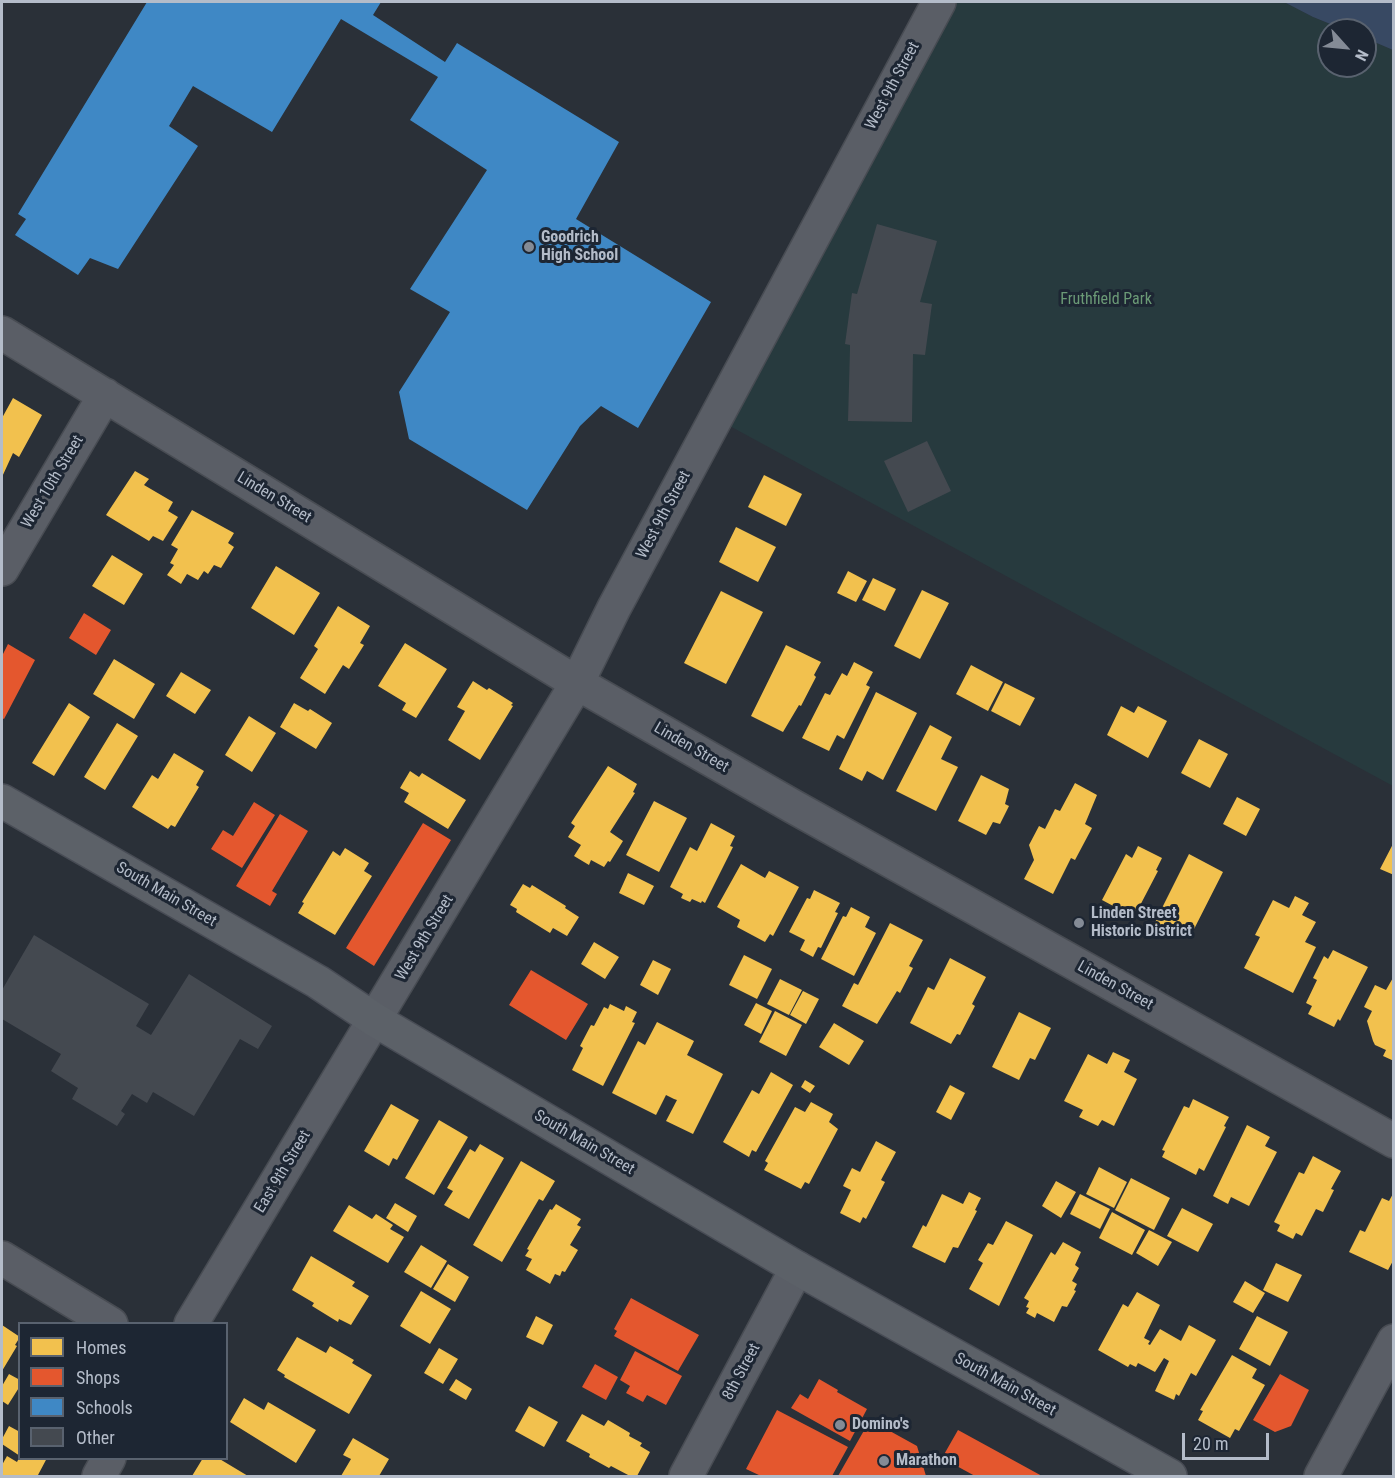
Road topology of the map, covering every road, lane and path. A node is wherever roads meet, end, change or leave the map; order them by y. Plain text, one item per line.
1 (939, 2) edge
2 (2, 333) edge
3 (105, 395) junction
4 (2, 569) edge
5 (577, 683) junction
6 (2, 801) edge
7 (375, 1020) junction
8 (1394, 1142) edge
9 (2, 1258) edge
10 (797, 1268) junction
11 (109, 1322) edge
12 (192, 1322) edge
13 (1394, 1341) edge
14 (108, 1460) edge
15 (1152, 1472) edge
16 (99, 1476) edge
17 (686, 1476) edge
18 (1321, 1476) edge

1 - 5 street, West 9th Street
2 - 3 street, Linden Street
3 - 4 street, West 10th Street
3 - 5 street, Linden Street
5 - 7 street, West 9th Street
5 - 8 street, Linden Street
6 - 7 main road, South Main Street
7 - 10 main road, South Main Street
7 - 12 street, East 9th Street
9 - 11 street
10 - 15 main road, South Main Street
10 - 17 street, 8th Street
13 - 18 street
14 - 16 street

